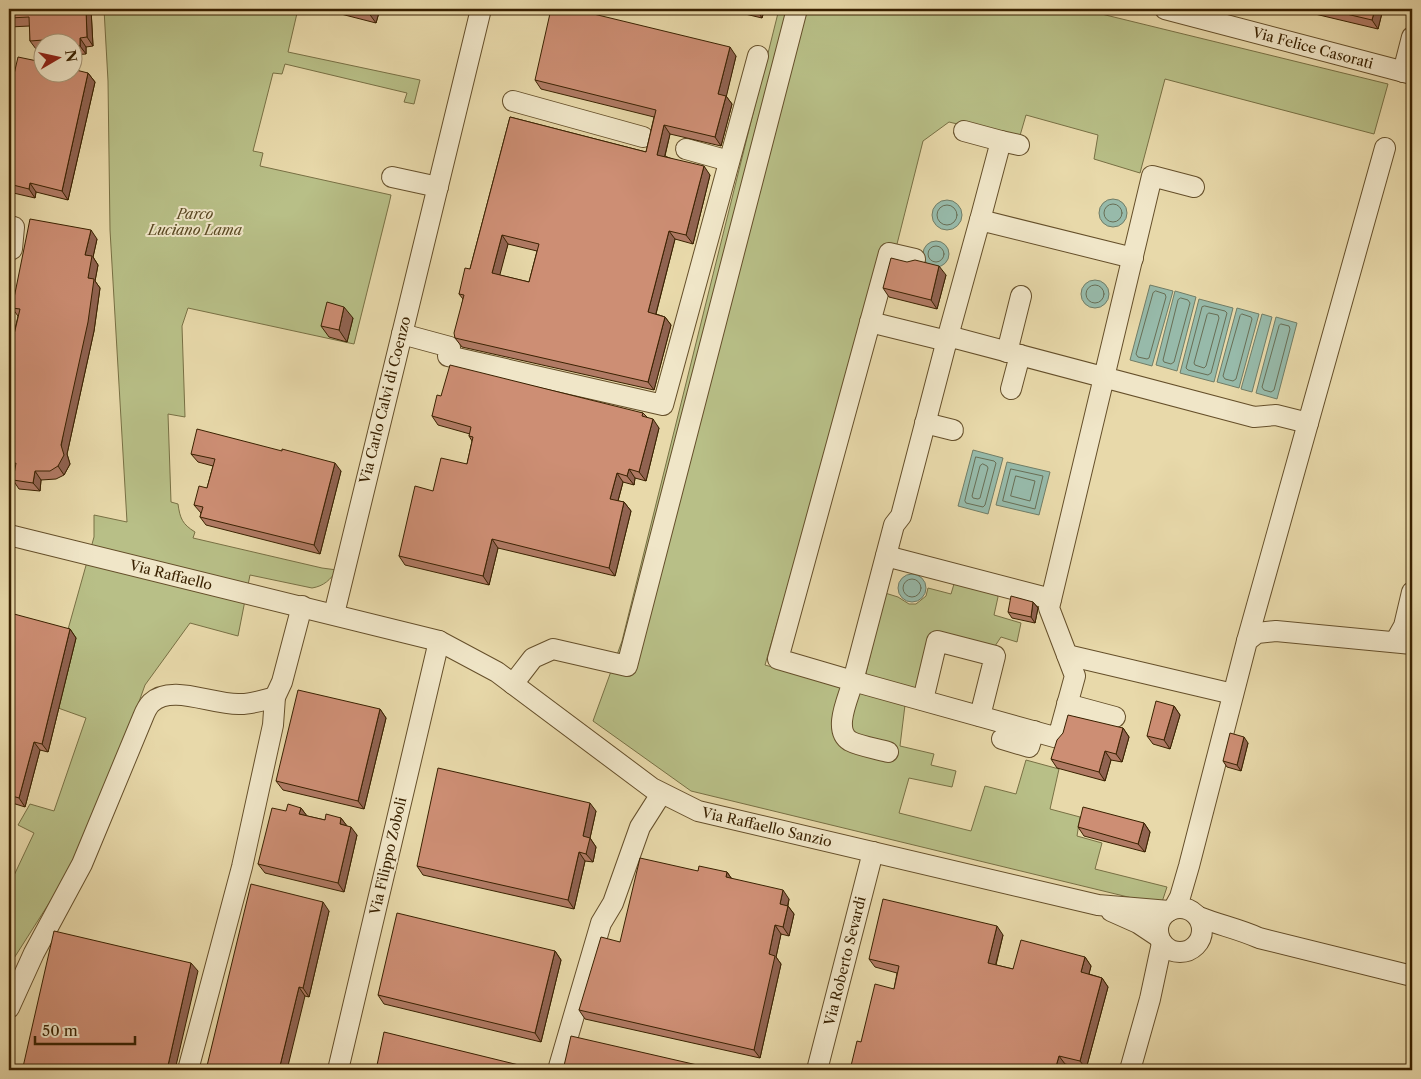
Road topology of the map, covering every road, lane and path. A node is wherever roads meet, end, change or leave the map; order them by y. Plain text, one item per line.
1 (481, 9) edge
2 (797, 9) edge
3 (1165, 9) edge
4 (1412, 37) edge
5 (758, 56) dead end
6 (1408, 73) edge
7 (514, 101) dead end
8 (964, 131) dead end
9 (644, 137) dead end
10 (1385, 148) dead end
11 (686, 149) dead end
12 (729, 161) junction
13 (392, 177) dead end
14 (438, 187) junction
15 (1194, 187) dead end
16 (980, 220) junction
17 (9, 226) edge
18 (9, 248) edge
19 (1132, 258) junction
20 (915, 259) edge
21 (1021, 296) dead end
22 (870, 322) junction
23 (402, 334) junction
24 (948, 339) junction
25 (1014, 354) junction
26 (1104, 377) junction
27 (1011, 389) dead end
28 (925, 423) junction
29 (1308, 423) junction
30 (952, 430) dead end
31 (9, 535) edge
32 (886, 556) junction
33 (1412, 592) edge
34 (1051, 600) junction
35 (302, 606) junction
36 (334, 614) junction
37 (439, 641) junction
38 (1247, 641) junction
39 (1404, 643) edge
40 (1067, 655) junction
41 (854, 682) junction
42 (513, 684) junction
43 (1233, 694) junction
44 (274, 696) junction
45 (922, 700) junction
46 (1067, 704) junction
47 (980, 716) junction
48 (1115, 717) dead end
49 (1034, 731) junction
50 (1002, 739) dead end
51 (888, 752) dead end
52 (661, 794) junction
53 (873, 852) junction
54 (1189, 866) junction
55 (1098, 905) junction
56 (1171, 909) junction
57 (1197, 915) junction
58 (1259, 938) junction
59 (1161, 940) junction
60 (1191, 948) junction
61 (1412, 976) edge
62 (1150, 999) junction
63 (9, 1008) edge
64 (188, 1070) edge
65 (338, 1070) edge
66 (558, 1070) edge
67 (817, 1070) edge
68 (1130, 1070) edge

1 - 14 street, Via Carlo Calvi di Coenzo
2 - 42 street
3 - 6 street, Via Felice Casorati
4 - 6 street
5 - 12 street
7 - 9 street
8 - 16 street
10 - 29 street
11 - 12 street
12 - 23 street
13 - 14 street
14 - 23 street, Via Carlo Calvi di Coenzo
15 - 19 street
16 - 19 street
16 - 24 street
17 - 18 street
19 - 26 street
20 - 22 street
21 - 25 street
22 - 24 street
22 - 41 street
23 - 36 street, Via Carlo Calvi di Coenzo
24 - 25 street
24 - 28 street
25 - 26 street
25 - 27 street
26 - 29 street
26 - 34 street
28 - 30 street
28 - 32 street
29 - 38 street
31 - 35 street, Via Raffaello
32 - 34 street
32 - 41 street
33 - 39 street
34 - 40 street
35 - 36 street, Via Raffaello
35 - 44 street
36 - 37 street, Via Raffaello Sanzio
37 - 42 street, Via Raffaello Sanzio
37 - 65 street, Via Filippo Zoboli
38 - 39 street
38 - 43 street
40 - 43 street
40 - 46 street
41 - 45 street
41 - 51 street
42 - 52 street, Via Raffaello Sanzio
43 - 54 street
44 - 63 street
44 - 64 street
45 - 47 street
45 - 47 street
46 - 48 street
46 - 49 street
47 - 49 street
49 - 50 street
52 - 53 street, Via Raffaello Sanzio
52 - 66 street
53 - 55 street, Via Raffaello Sanzio
53 - 67 street, Via Roberto Sevardi
54 - 56 street
54 - 57 street
55 - 56 street, Via Raffaello Sanzio
55 - 59 street, Via Raffaello Sanzio
56 - 57 street, Via Raffaello Sanzio
56 - 59 street
57 - 58 street, Via Raffaello Sanzio
57 - 60 street
58 - 60 street, Via Raffaello Sanzio
58 - 61 street, Via Raffaello Sanzio
59 - 60 street, Via Raffaello Sanzio
59 - 62 street
60 - 62 street
62 - 68 street

